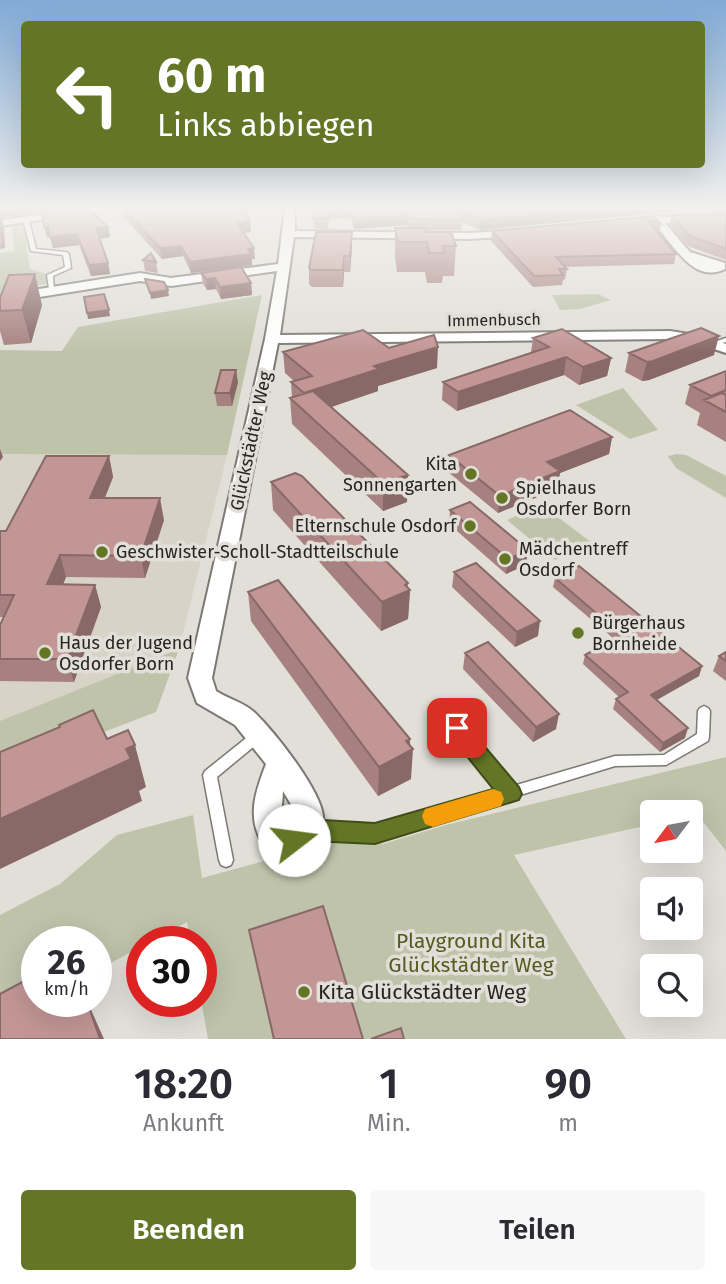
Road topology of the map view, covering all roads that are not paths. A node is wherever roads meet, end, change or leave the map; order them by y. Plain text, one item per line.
1 (66, 256) edge
2 (285, 256) edge
3 (283, 267) junction
4 (52, 289) junction
5 (10, 297) edge
6 (272, 339) junction
7 (722, 344) edge
8 (704, 711) dead end
9 (457, 728) dead end
10 (259, 735) junction
11 (279, 764) junction
12 (511, 794) junction
13 (306, 830) junction
14 (226, 860) dead end

1 - 4 lane
2 - 3 street, Glückstädter Weg
3 - 4 street
3 - 6 street, Glückstädter Weg
4 - 5 street
6 - 7 street, Immenbusch
6 - 10 street, Glückstädter Weg
8 - 12 lane
9 - 12 lane
10 - 11 street, Glückstädter Weg
10 - 14 lane
11 - 13 street, Glückstädter Weg
11 - 13 street
12 - 13 lane

